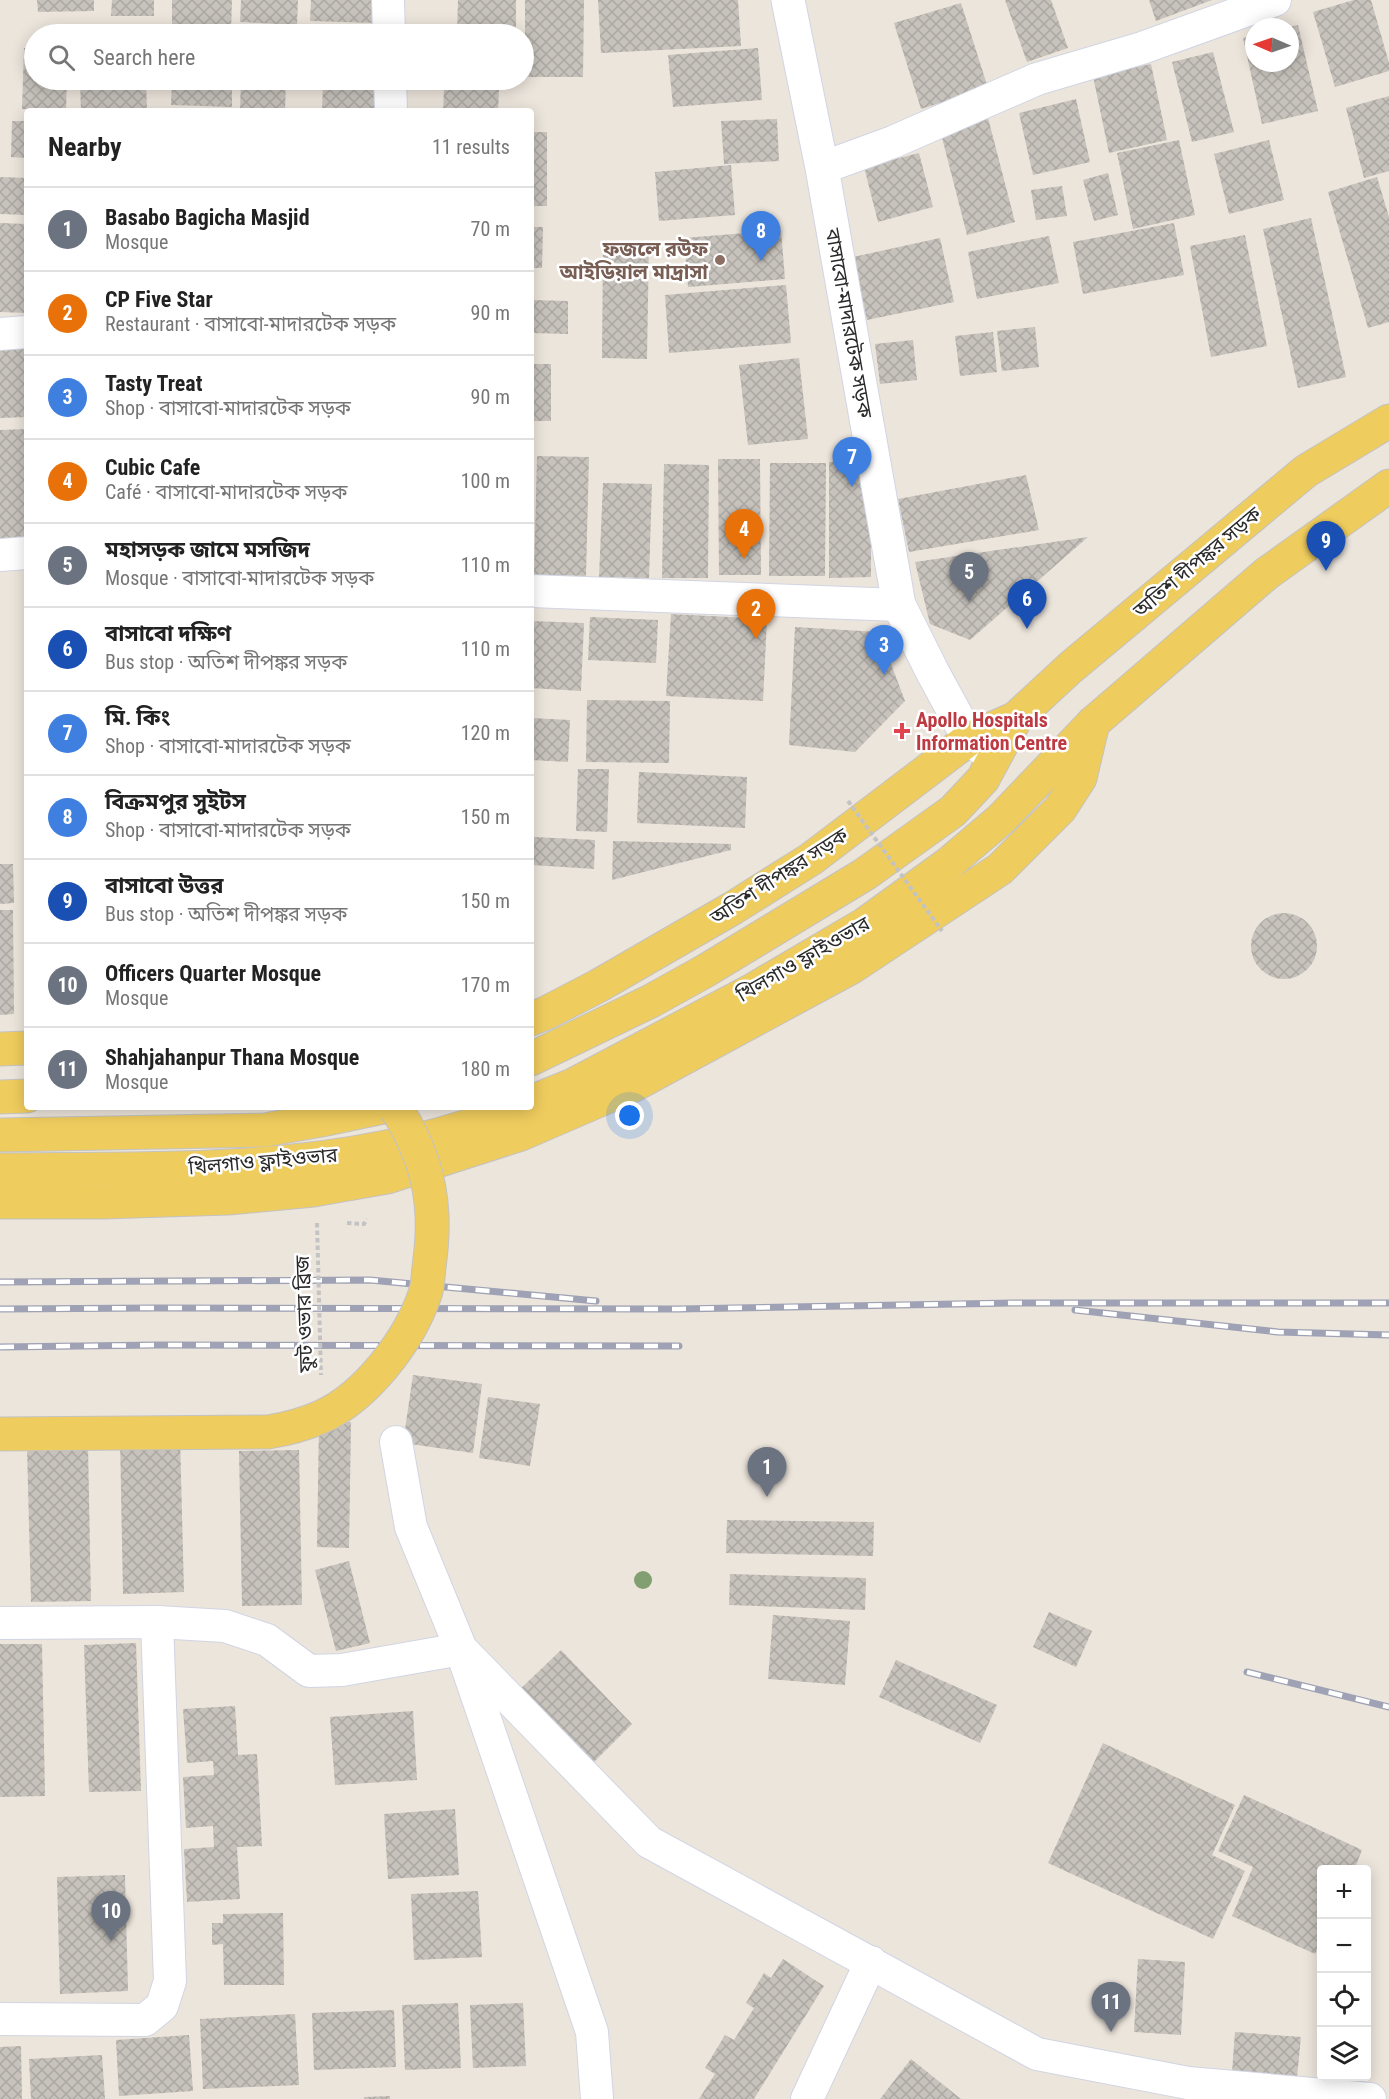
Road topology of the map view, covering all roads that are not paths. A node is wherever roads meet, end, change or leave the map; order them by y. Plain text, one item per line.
1 (388, 0) edge
2 (788, 0) edge
3 (1275, 0) edge
4 (389, 24) edge
5 (390, 90) edge
6 (391, 108) edge
7 (822, 168) junction
8 (24, 332) edge
9 (0, 334) edge
10 (1389, 421) edge
11 (1389, 486) edge
12 (24, 554) edge
13 (0, 555) edge
14 (534, 591) edge
15 (899, 605) junction
16 (1093, 723) junction
17 (982, 759) junction
18 (534, 1018) edge
19 (24, 1048) edge
20 (0, 1049) edge
21 (534, 1058) edge
22 (24, 1096) edge
23 (0, 1097) edge
24 (534, 1101) edge
25 (369, 1110) edge
26 (397, 1110) edge
27 (513, 1110) edge
28 (0, 1135) edge
29 (0, 1170) edge
30 (0, 1202) edge
31 (0, 1434) edge
32 (396, 1442) dead end
33 (157, 1622) junction
34 (0, 1623) edge
35 (461, 1649) junction
36 (871, 1962) junction
37 (0, 2019) edge
38 (1183, 2091) edge
39 (597, 2099) edge
40 (807, 2099) edge
41 (1370, 2099) edge

1 - 4 street
2 - 7 street, বাসাবো-মাদারটেক সড়ক
3 - 7 street
5 - 6 street
7 - 15 street, বাসাবো-মাদারটেক সড়ক
8 - 9 street
10 - 17 main road, অতিশ দীপঙ্কর সড়ক
11 - 16 main road
12 - 13 street
14 - 15 street
15 - 17 street, বাসাবো-মাদারটেক সড়ক
16 - 24 main road, খিলগাও ফ্লাইওভার
16 - 30 main road
17 - 18 main road, অতিশ দীপঙ্কর সড়ক
17 - 21 main road, খিলগাও ফ্লাইওভার
19 - 20 main road
22 - 23 main road
25 - 28 main road, খিলগাও ফ্লাইওভার
26 - 31 main road, bridge
27 - 29 main road, খিলগাও ফ্লাইওভার
32 - 35 street
33 - 34 street
33 - 35 street
33 - 37 street
35 - 36 street
35 - 39 street
36 - 38 street
36 - 40 street
38 - 41 street

